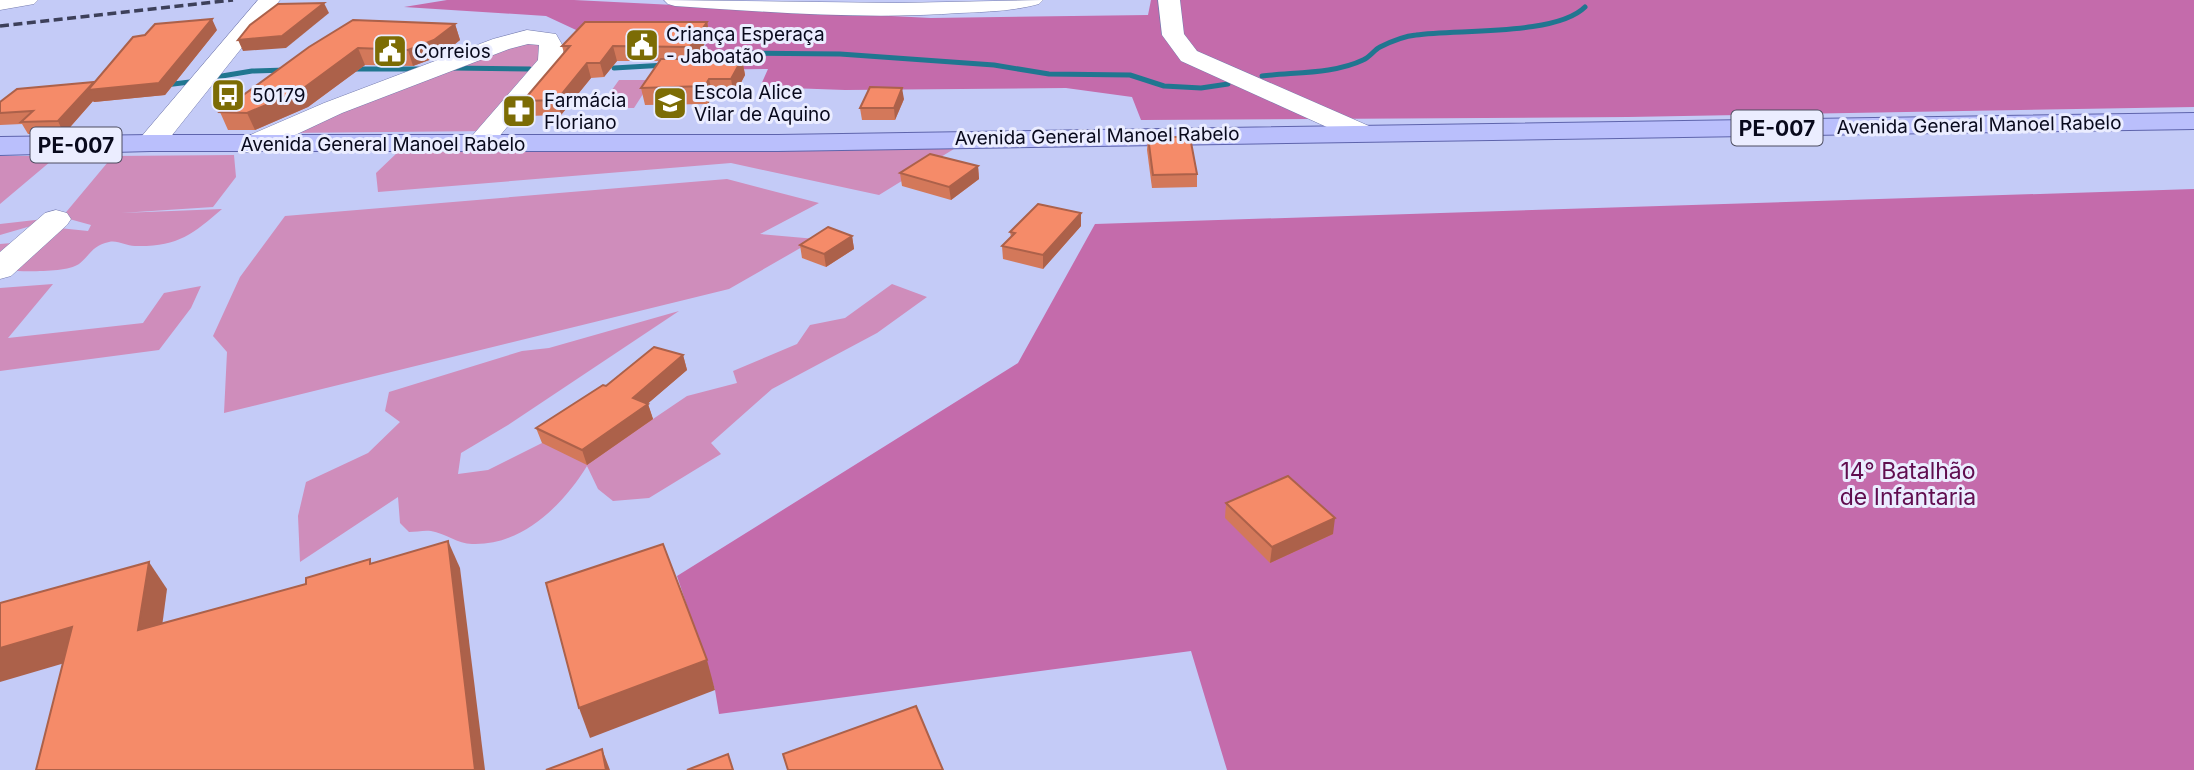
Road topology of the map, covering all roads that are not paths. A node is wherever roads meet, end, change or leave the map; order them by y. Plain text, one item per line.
1 (27, 0) edge
2 (268, 0) edge
3 (675, 0) edge
4 (1031, 0) edge
5 (1169, 0) edge
6 (722, 1) edge
7 (0, 4) edge
8 (429, 70) junction
9 (491, 71) dead end
10 (2194, 121) edge
11 (1360, 132) junction
12 (151, 143) junction
13 (478, 144) junction
14 (250, 145) junction
15 (0, 146) edge
16 (56, 219) dead end
17 (0, 269) edge

1 - 7 street
2 - 12 street
3 - 6 street
4 - 6 street
5 - 11 street
8 - 9 street
8 - 13 street
8 - 14 street
10 - 11 main road, Avenida General Manoel Rabelo / PE-007
11 - 13 main road, Avenida General Manoel Rabelo / PE-007
12 - 14 main road, Avenida General Manoel Rabelo / PE-007
12 - 15 main road, Avenida General Manoel Rabelo / PE-007
13 - 14 main road, Avenida General Manoel Rabelo / PE-007
16 - 17 street

